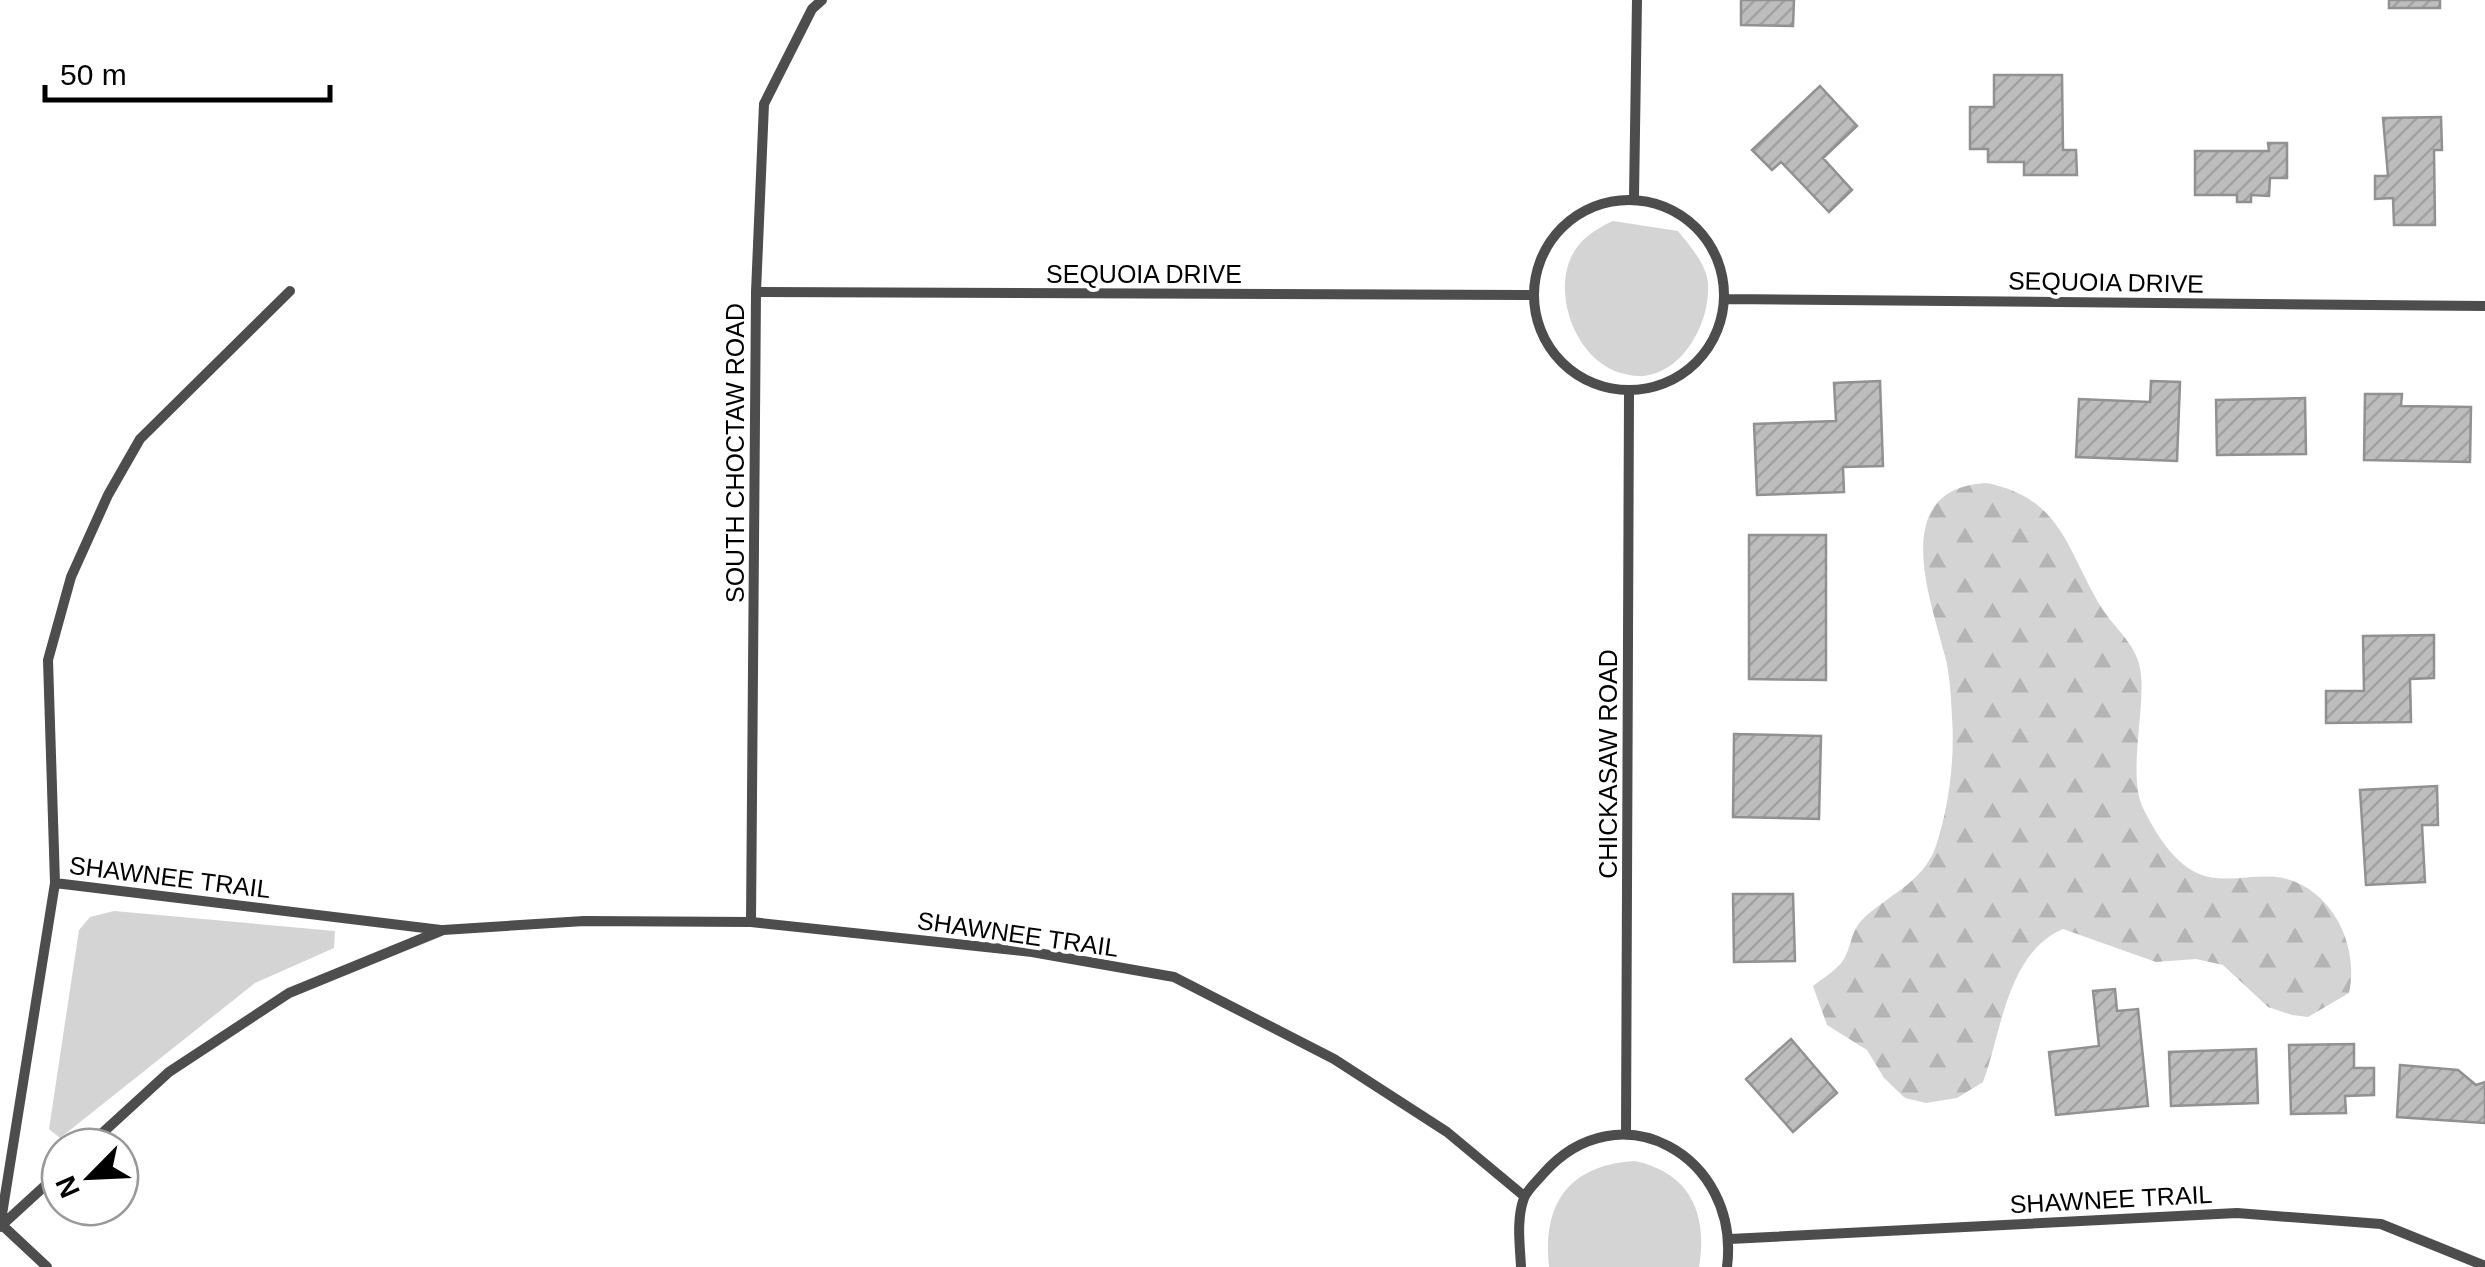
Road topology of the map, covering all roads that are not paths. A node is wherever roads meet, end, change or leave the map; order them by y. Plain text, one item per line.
1 (822, 0) edge
2 (1636, 0) edge
3 (1634, 197) junction
4 (290, 291) dead end
5 (756, 292) junction
6 (1532, 295) junction
7 (1726, 299) junction
8 (2485, 306) edge
9 (1629, 393) junction
10 (55, 882) junction
11 (751, 922) junction
12 (443, 930) junction
13 (109, 1127) edge
14 (1626, 1135) junction
15 (40, 1190) edge
16 (1524, 1196) junction
17 (1, 1226) edge
18 (1730, 1238) junction
19 (2485, 1266) edge
20 (47, 1267) edge
21 (1521, 1267) edge
22 (1726, 1267) edge

1 - 5 street, SOUTH CHOCTAW ROAD
2 - 3 street
3 - 6 street
3 - 7 street
4 - 10 street
5 - 6 street, SEQUOIA DRIVE
5 - 11 street, SOUTH CHOCTAW ROAD
6 - 9 street
7 - 8 street, SEQUOIA DRIVE
7 - 9 street
9 - 14 street, CHICKASAW ROAD
10 - 12 street, SHAWNEE TRAIL
10 - 17 street, SHAWNEE TRAIL
11 - 12 street, SHAWNEE TRAIL
11 - 16 street, SHAWNEE TRAIL
12 - 13 street, SHAWNEE TRAIL
14 - 16 street
14 - 18 street
15 - 17 street
16 - 21 street
17 - 20 street
18 - 19 street, SHAWNEE TRAIL
18 - 22 street

